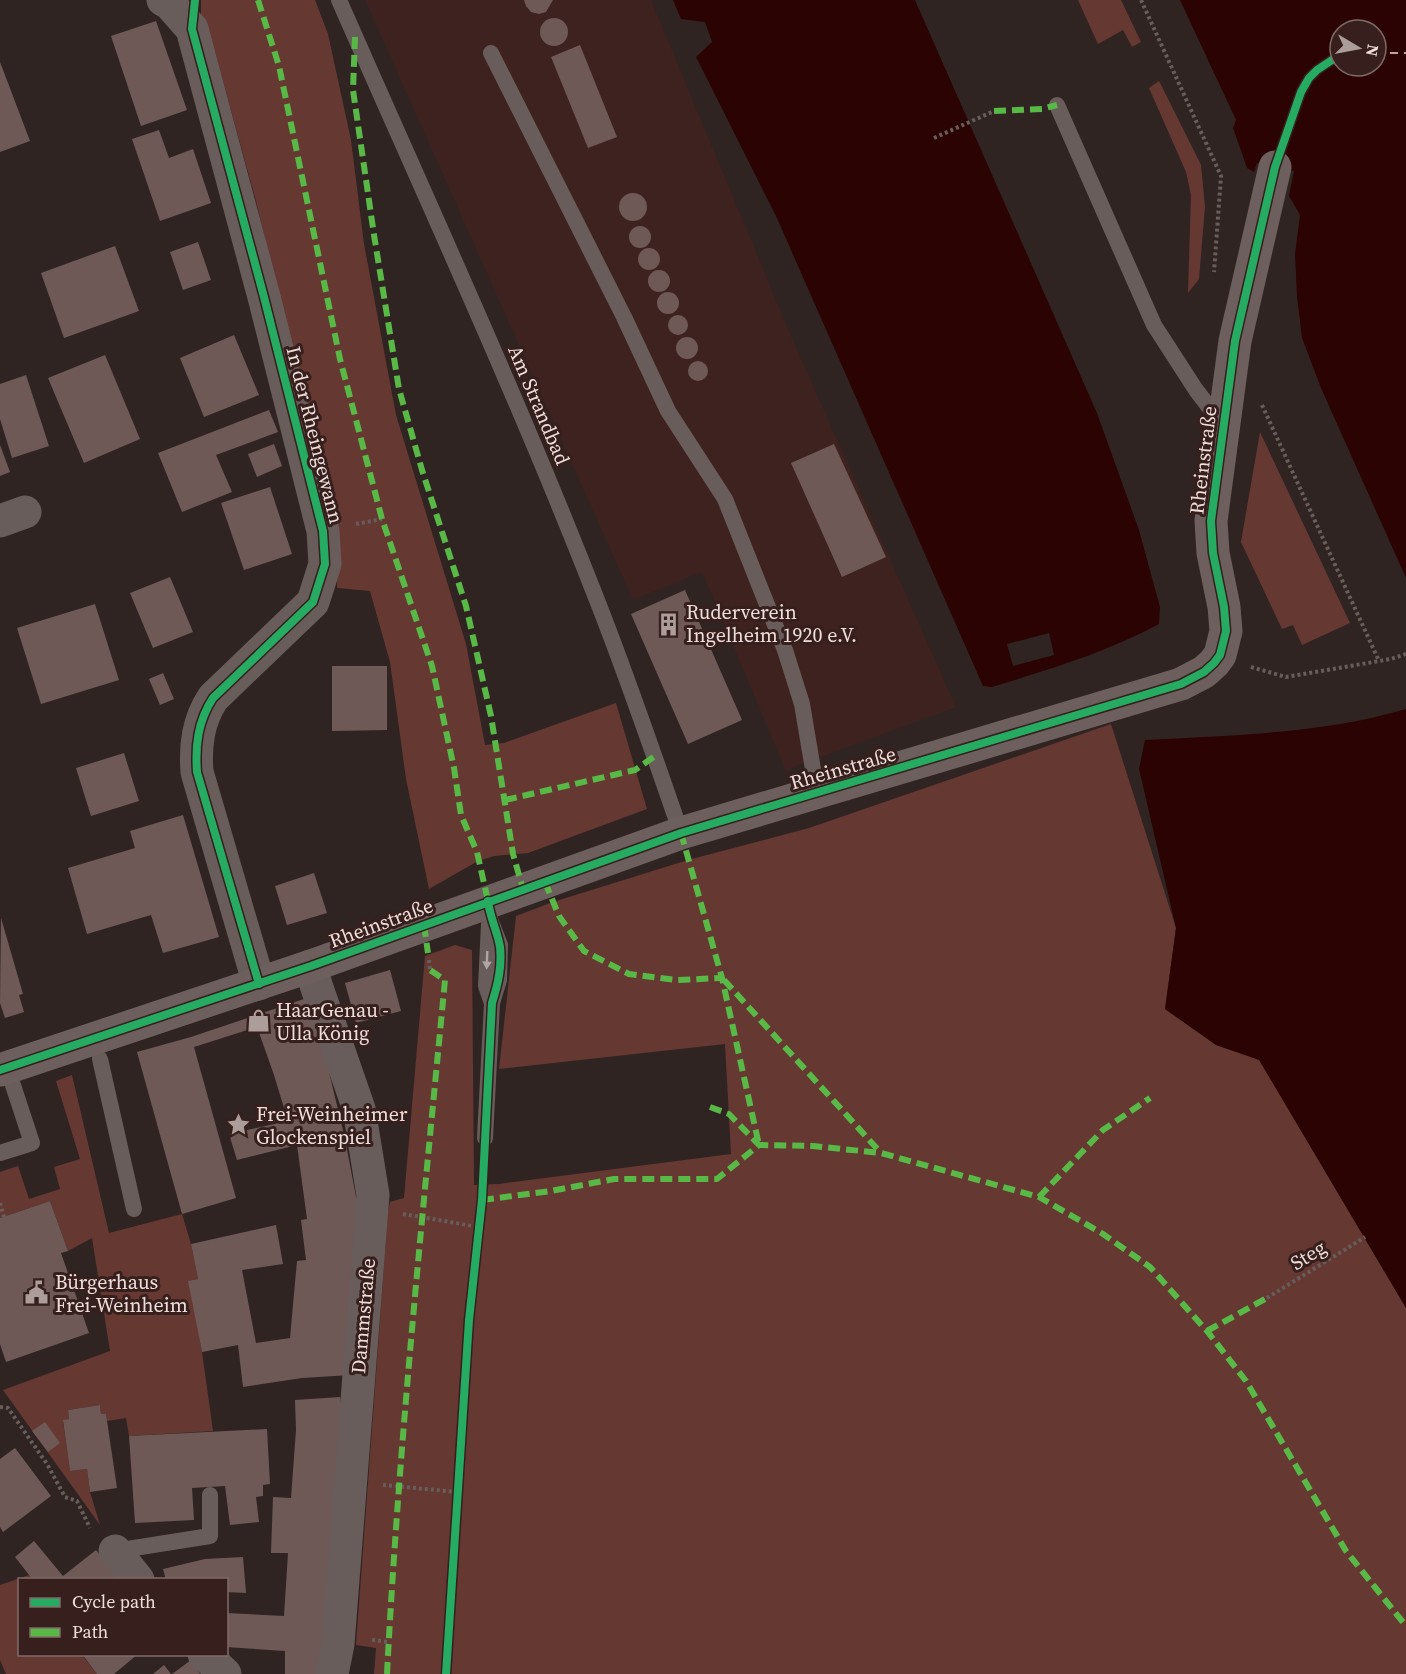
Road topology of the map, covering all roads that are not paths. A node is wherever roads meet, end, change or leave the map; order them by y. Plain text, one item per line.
1 (163, 0) edge
2 (339, 0) edge
3 (491, 53) dead end
4 (1057, 105) dead end
5 (1275, 167) dead end
6 (1224, 426) junction
7 (817, 793) junction
8 (681, 833) junction
9 (489, 909) junction
10 (311, 966) junction
11 (259, 984) junction
12 (100, 1059) dead end
13 (4, 1068) edge
14 (485, 1138) dead end
15 (0, 1153) edge
16 (134, 1209) dead end
17 (210, 1495) dead end
18 (115, 1551) joint
19 (136, 1578) edge
20 (206, 1656) edge
21 (225, 1674) edge
22 (332, 1674) edge

1 - 11 street, In der Rheingewann
2 - 8 lane, Am Strandbad
3 - 7 lane
4 - 6 lane
5 - 6 street, Rheinstraße
6 - 7 street, Rheinstraße
7 - 8 street, Rheinstraße
8 - 9 street, Rheinstraße
9 - 10 street, Rheinstraße
9 - 14 lane
10 - 11 street, Rheinstraße
10 - 22 street, Dammstraße
11 - 13 street, Rheinstraße
12 - 16 lane
13 - 15 lane
17 - 18 lane
18 - 19 street
20 - 21 street

